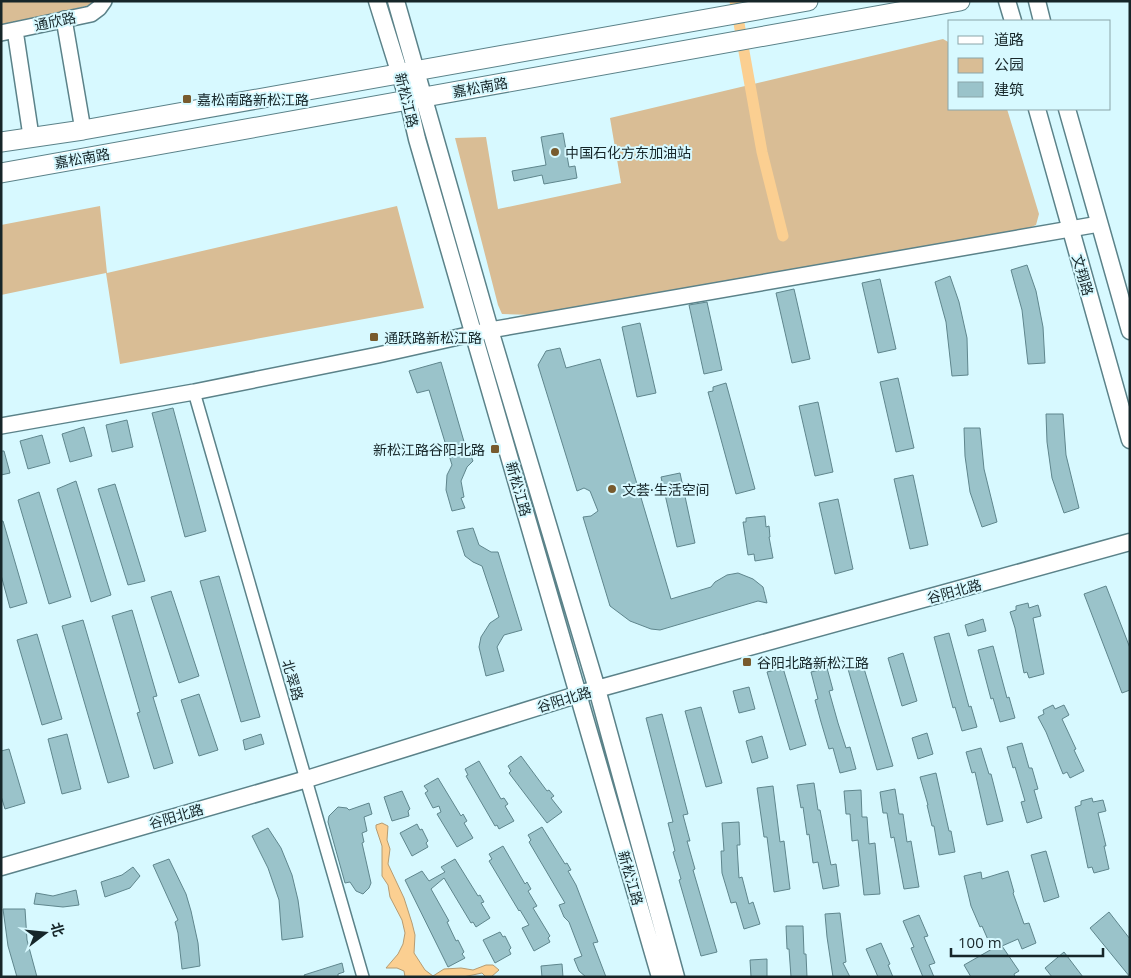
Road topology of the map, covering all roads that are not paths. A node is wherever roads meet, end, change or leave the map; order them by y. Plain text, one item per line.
1 (104, 1) edge
2 (377, 1) edge
3 (396, 1) edge
4 (808, 1) edge
5 (960, 1) edge
6 (1007, 1) edge
7 (1037, 1) edge
8 (64, 19) junction
9 (1013, 20) edge
10 (1042, 20) edge
11 (8, 32) edge
12 (409, 72) junction
13 (416, 99) junction
14 (1037, 110) edge
15 (1067, 110) edge
16 (83, 130) junction
17 (32, 136) junction
18 (1, 142) edge
19 (1, 173) edge
20 (1099, 224) junction
21 (1070, 229) junction
22 (1130, 331) edge
23 (482, 332) junction
24 (194, 392) junction
25 (1, 426) edge
26 (1130, 440) edge
27 (1130, 542) edge
28 (597, 689) junction
29 (578, 694) junction
30 (307, 779) junction
31 (1, 867) edge
32 (363, 977) edge
33 (660, 977) edge
34 (676, 977) edge

1 - 8 street, 通欣路
2 - 12 main road, 新松江路
3 - 12 main road, 新松江路
4 - 12 main road, 嘉松南路
5 - 13 main road, 嘉松南路
6 - 9 main road
7 - 10 main road
8 - 11 street, 通欣路
8 - 16 street
11 - 17 street
12 - 13 main road, 新松江路
12 - 16 main road, 嘉松南路
13 - 19 main road, 嘉松南路
13 - 23 main road, 新松江路
14 - 21 main road, 文翔路
15 - 20 main road
16 - 17 main road, 嘉松南路
17 - 18 main road, 嘉松南路
20 - 21 street
20 - 22 main road
21 - 23 street
21 - 26 main road, 文翔路
23 - 24 street
23 - 28 main road, 新松江路
23 - 29 main road, 新松江路
24 - 25 street
24 - 30 street, 北翠路
27 - 28 main road, 谷阳北路
28 - 29 main road, 谷阳北路
28 - 34 main road, 新松江路
29 - 30 main road, 谷阳北路
29 - 33 main road, 新松江路
30 - 31 main road, 谷阳北路
30 - 32 street, 北翠路

